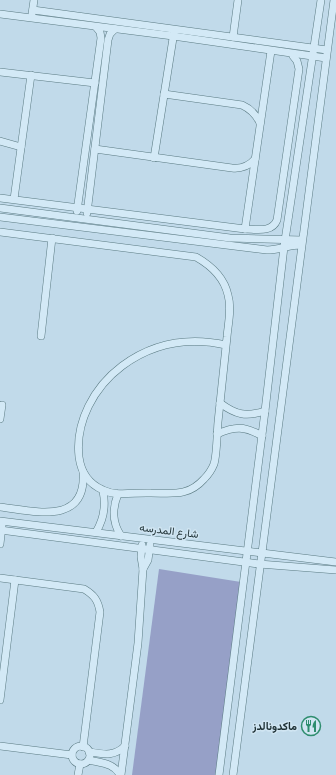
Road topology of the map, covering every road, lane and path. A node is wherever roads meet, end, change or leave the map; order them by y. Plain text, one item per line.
1 (34, 0) edge
2 (238, 0) edge
3 (321, 0) edge
4 (334, 0) edge
5 (0, 14) edge
6 (32, 14) junction
7 (114, 20) junction
8 (96, 27) junction
9 (114, 29) junction
10 (170, 32) junction
11 (233, 37) junction
12 (314, 48) junction
13 (271, 50) junction
14 (327, 50) junction
15 (293, 54) junction
16 (312, 56) junction
17 (326, 58) junction
18 (0, 72) edge
19 (31, 75) junction
20 (95, 83) junction
21 (164, 94) junction
22 (260, 123) junction
23 (0, 141) edge
24 (21, 147) junction
25 (95, 149) junction
26 (154, 158) junction
27 (255, 159) junction
28 (0, 198) edge
29 (14, 199) junction
30 (0, 208) edge
31 (77, 208) junction
32 (87, 209) junction
33 (0, 217) edge
34 (75, 218) junction
35 (86, 219) junction
36 (245, 229) junction
37 (0, 232) edge
38 (52, 238) junction
39 (284, 243) junction
40 (301, 243) junction
41 (41, 336) dead end
42 (226, 345) junction
43 (220, 403) junction
44 (2, 405) dead end
45 (266, 411) junction
46 (0, 419) edge
47 (217, 434) junction
48 (262, 436) junction
49 (83, 472) junction
50 (103, 491) junction
51 (118, 494) junction
52 (0, 507) edge
53 (1, 521) edge
54 (1, 530) edge
55 (96, 532) junction
56 (121, 536) junction
57 (142, 538) junction
58 (151, 540) junction
59 (0, 544) edge
60 (141, 549) junction
61 (150, 550) junction
62 (247, 551) junction
63 (261, 553) junction
64 (246, 562) junction
65 (336, 562) edge
66 (259, 564) junction
67 (142, 569) junction
68 (336, 570) edge
69 (0, 578) edge
70 (15, 580) junction
71 (0, 700) edge
72 (0, 746) edge
73 (83, 746) junction
74 (125, 746) junction
75 (89, 752) junction
76 (72, 755) junction
77 (109, 755) junction
78 (88, 760) junction
79 (80, 764) junction
80 (108, 764) junction
81 (78, 775) edge
82 (121, 775) edge
83 (219, 775) edge
84 (233, 775) edge

1 - 6 street
2 - 11 street
3 - 12 street
4 - 14 street
5 - 6 street
6 - 7 street
6 - 8 street
7 - 9 street
7 - 10 street
8 - 9 street
8 - 20 street
9 - 10 street
9 - 25 street
10 - 11 street
10 - 13 street
10 - 21 street
11 - 12 street
12 - 14 street
12 - 16 street
13 - 15 street
13 - 22 street
14 - 17 street
15 - 16 street
15 - 36 street
16 - 17 street
16 - 39 street
17 - 40 street
18 - 19 street
19 - 20 street
19 - 24 street
20 - 31 street
21 - 22 street
21 - 26 street
22 - 27 street
23 - 24 street
24 - 29 street
25 - 26 street
25 - 32 street
26 - 27 street
27 - 36 street
28 - 29 street
29 - 31 street
30 - 34 street
31 - 32 street
31 - 34 street
32 - 35 street
32 - 36 street
33 - 39 street
34 - 35 street
35 - 39 street
37 - 38 street
38 - 41 street
38 - 42 street
39 - 40 street
39 - 45 street
40 - 63 street
42 - 43 street
42 - 49 street
43 - 45 street
43 - 47 street
44 - 46 street
45 - 48 street
47 - 48 street
47 - 51 street
48 - 62 street
49 - 50 street
49 - 52 street
50 - 51 street
50 - 55 street
51 - 56 street
53 - 54 street
53 - 55 street, شارع المدرسه
54 - 59 street
54 - 60 street, شارع المدرسه
55 - 56 street, شارع المدرسه
56 - 57 street, شارع المدرسه
57 - 58 street, شارع المدرسه
57 - 60 street
58 - 61 street
58 - 62 street, شارع المدرسه
60 - 61 street, شارع المدرسه
60 - 67 street
61 - 64 street, شارع المدرسه
61 - 67 street
62 - 63 street, شارع المدرسه
62 - 64 street
63 - 65 street, شارع المدرسه
63 - 66 street
64 - 66 street, شارع المدرسه
64 - 83 street
66 - 68 street, شارع المدرسه
66 - 84 street
67 - 74 street
69 - 70 street
70 - 71 street
70 - 73 street
72 - 76 street
73 - 75 street
73 - 76 street
74 - 77 street
74 - 82 street
75 - 77 street
75 - 78 street
76 - 79 street
77 - 80 street
78 - 79 street
78 - 80 street
79 - 81 street
80 - 82 street

